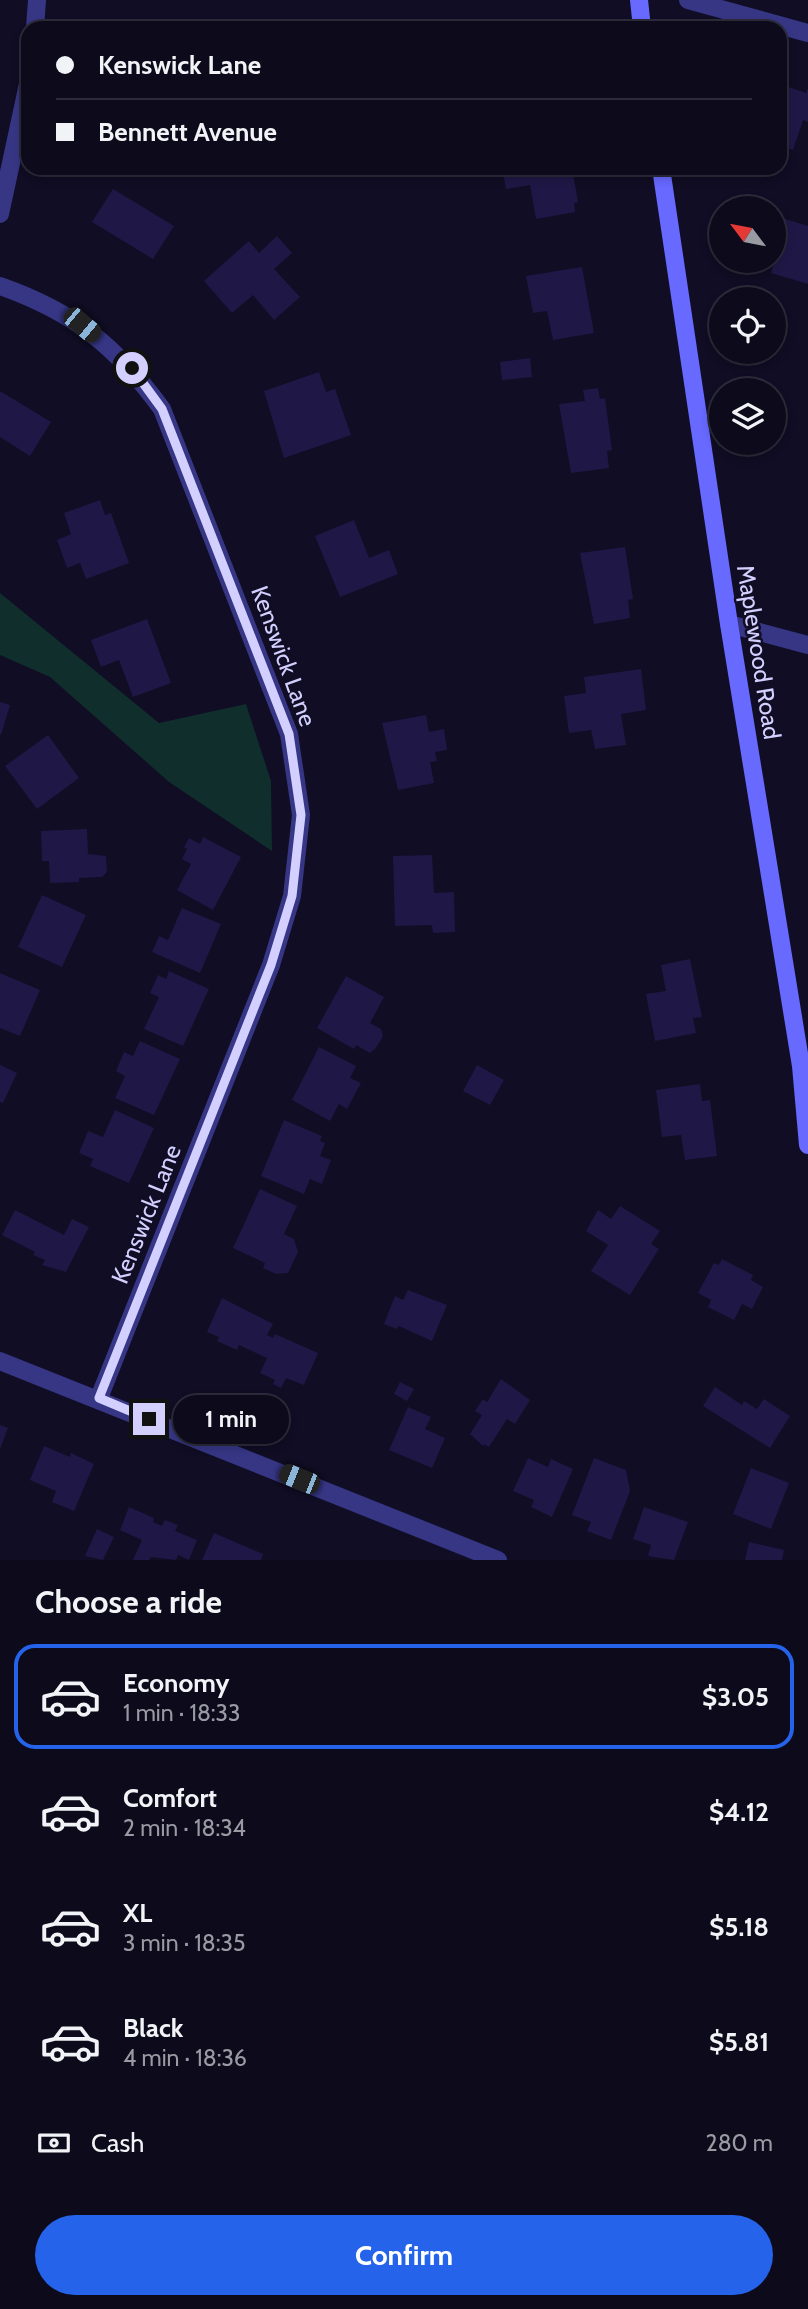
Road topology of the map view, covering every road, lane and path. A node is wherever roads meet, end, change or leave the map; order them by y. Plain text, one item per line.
1 (37, 0) edge
2 (639, 0) edge
3 (688, 0) edge
4 (36, 21) edge
5 (641, 21) edge
6 (764, 21) edge
7 (787, 27) edge
8 (808, 33) edge
9 (21, 116) edge
10 (662, 175) edge
11 (0, 214) edge
12 (0, 286) edge
13 (729, 624) junction
14 (808, 645) edge
15 (808, 1145) edge
16 (0, 1361) edge
17 (99, 1398) junction
18 (498, 1560) edge

1 - 4 street
2 - 5 street
3 - 6 street
7 - 8 street
9 - 11 street
10 - 13 street, Maplewood Road
12 - 17 street, Kenswick Lane
13 - 14 street
13 - 15 street, Maplewood Road
16 - 17 street
17 - 18 street

